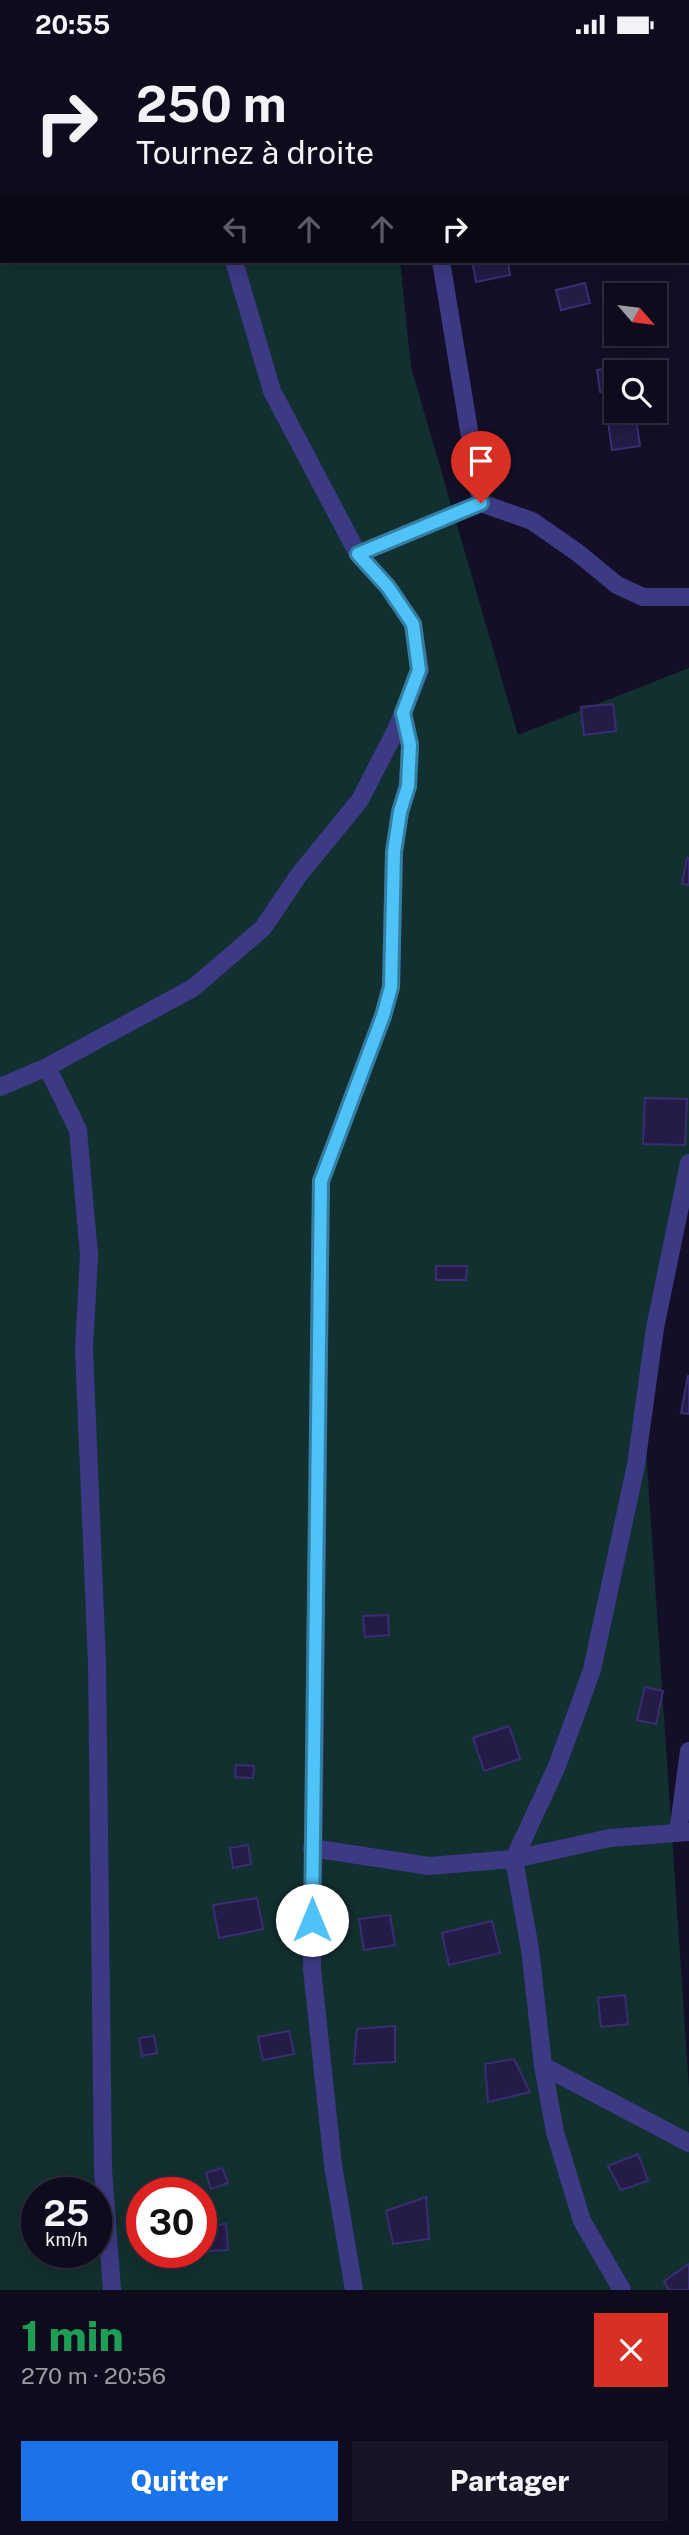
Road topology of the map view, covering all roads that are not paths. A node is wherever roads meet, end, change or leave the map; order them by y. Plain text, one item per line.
1 (235, 263) edge
2 (441, 263) edge
3 (481, 503) junction
4 (358, 554) junction
5 (689, 597) edge
6 (403, 713) junction
7 (47, 1067) junction
8 (0, 1087) edge
9 (689, 1163) edge
10 (689, 1754) edge
11 (684, 1833) edge
12 (312, 1848) junction
13 (514, 1859) junction
14 (543, 2066) junction
15 (689, 2143) edge
16 (112, 2290) edge
17 (354, 2290) edge
18 (622, 2290) edge

1 - 4 street
2 - 3 street
3 - 4 street
3 - 5 street
4 - 6 street
6 - 7 street
6 - 12 street
7 - 8 street
7 - 16 street
9 - 13 street
10 - 11 street
11 - 13 street
12 - 13 street
12 - 17 street
13 - 14 street
14 - 15 street
14 - 18 street

